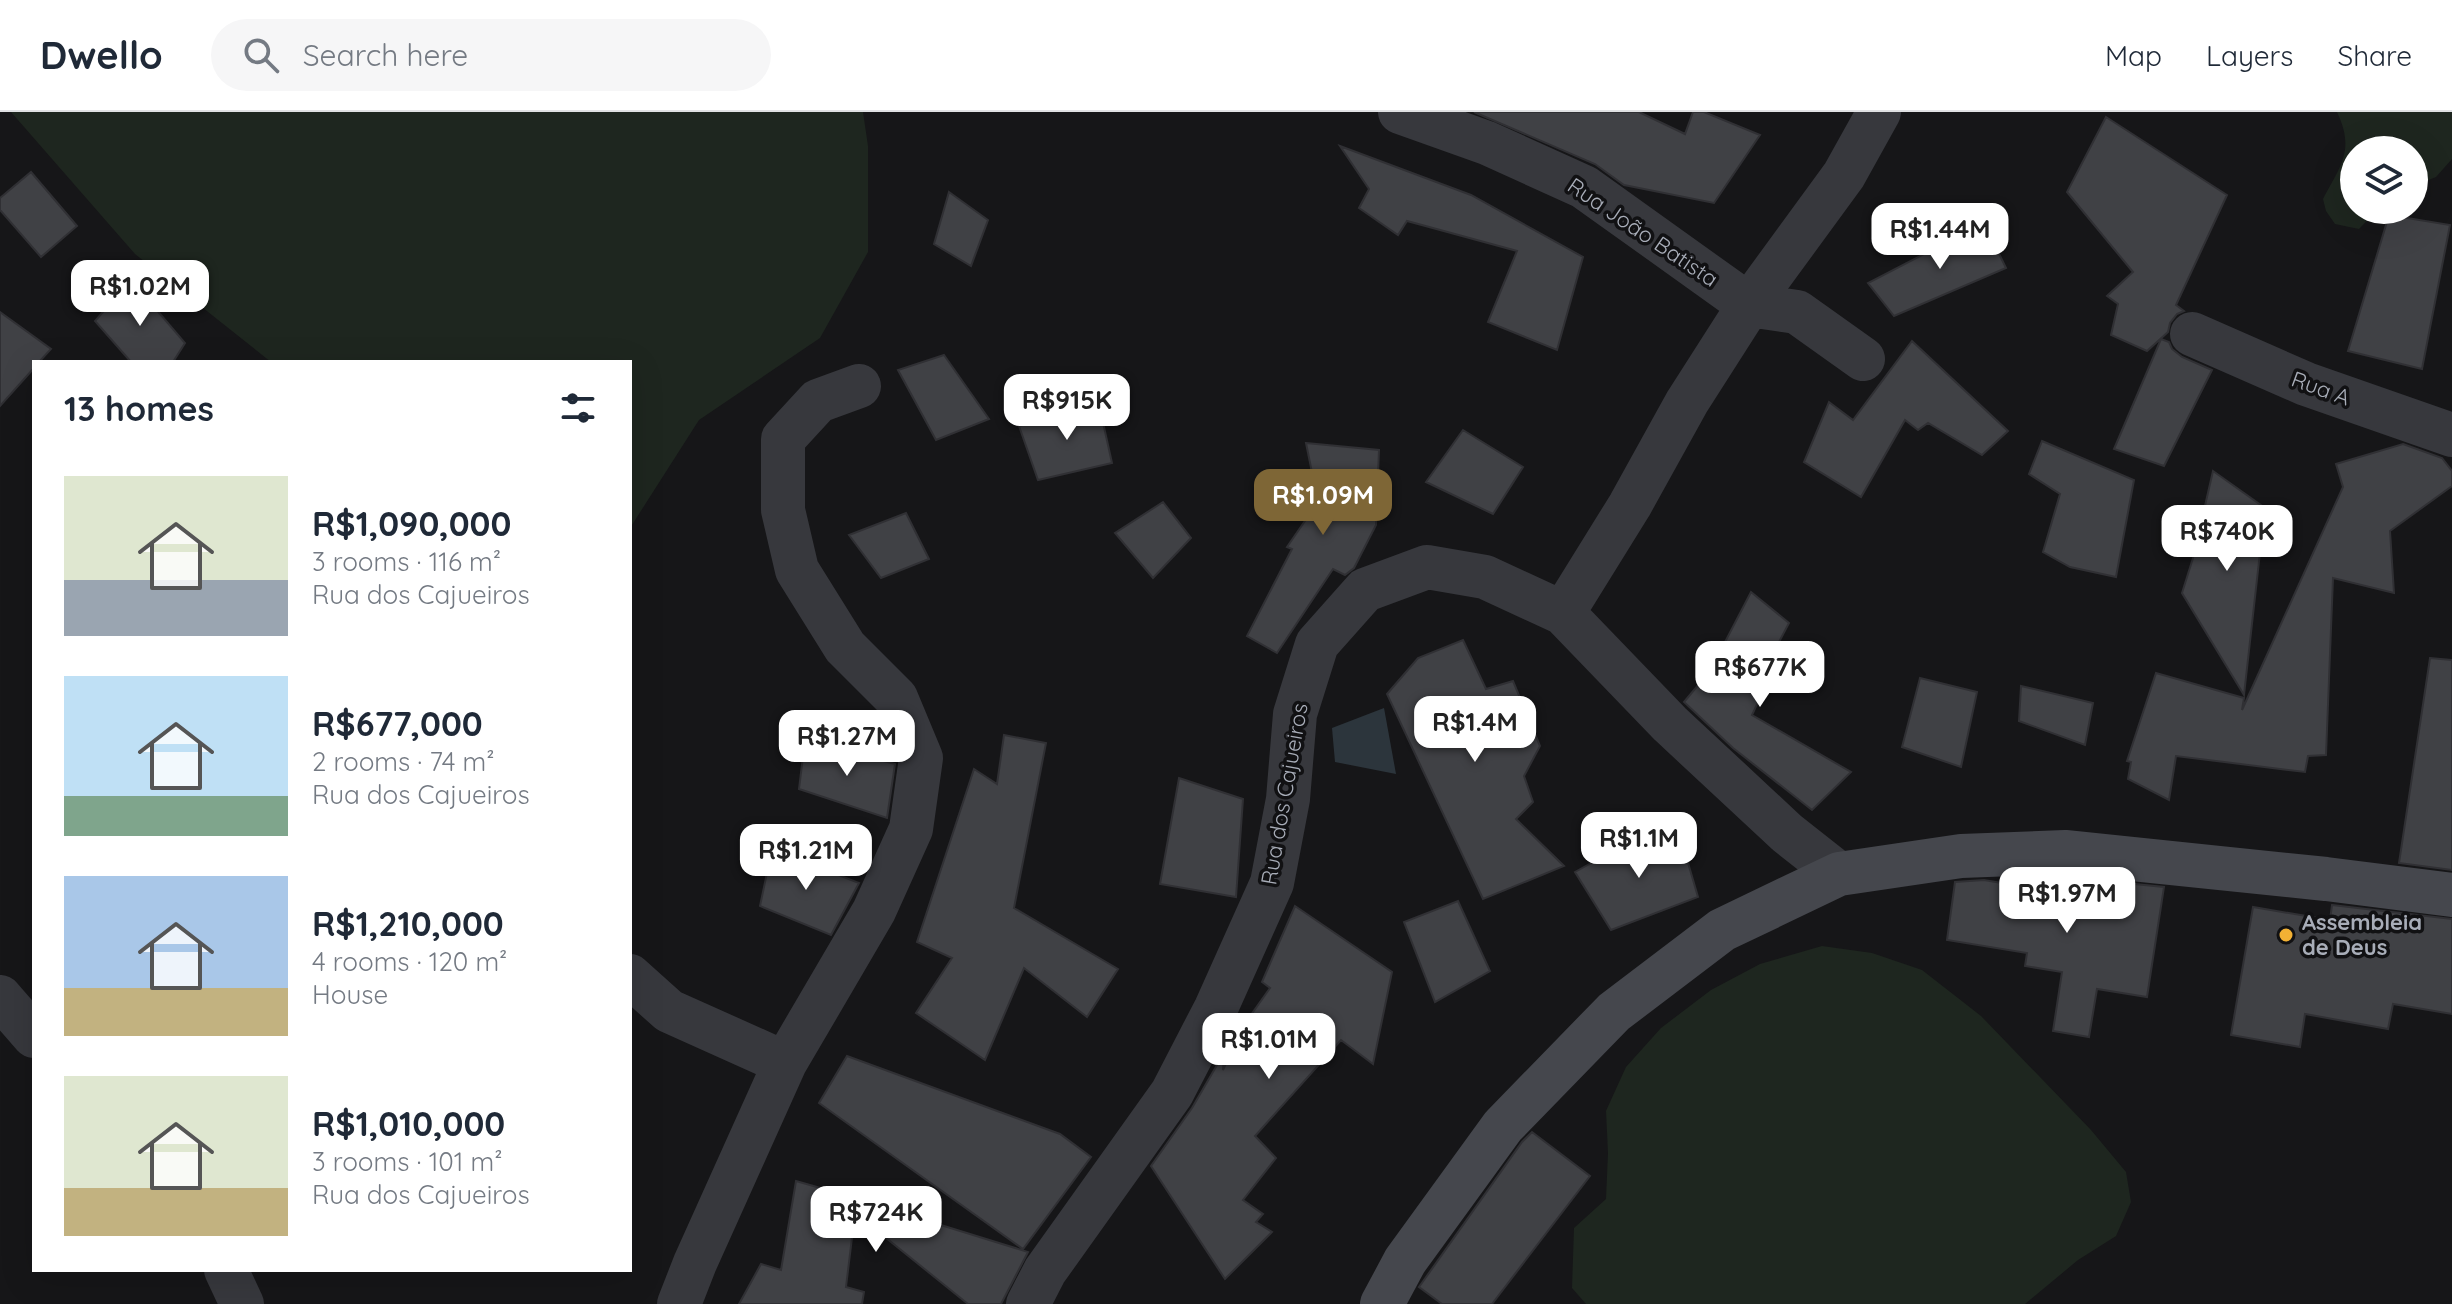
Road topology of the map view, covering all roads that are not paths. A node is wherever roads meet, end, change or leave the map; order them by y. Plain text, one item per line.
1 (1400, 112) edge
2 (1879, 112) edge
3 (1749, 305) junction
4 (2192, 334) dead end
5 (1863, 359) dead end
6 (859, 386) dead end
7 (2452, 435) edge
8 (1563, 613) junction
9 (1839, 874) junction
10 (2452, 895) edge
11 (632, 978) edge
12 (0, 997) edge
13 (32, 1034) edge
14 (785, 1063) junction
15 (227, 1272) edge
16 (242, 1304) edge
17 (679, 1304) edge
18 (1028, 1304) edge
19 (1382, 1304) edge

1 - 3 street, Rua João Batista
2 - 3 street
3 - 5 street, Rua João Batista
3 - 8 street
4 - 7 street, Rua A
6 - 14 street
8 - 9 street, Rua dos Cajueiros
8 - 18 street, Rua dos Cajueiros
9 - 10 main road
9 - 19 main road
11 - 14 street
12 - 13 street
14 - 17 street
15 - 16 street

